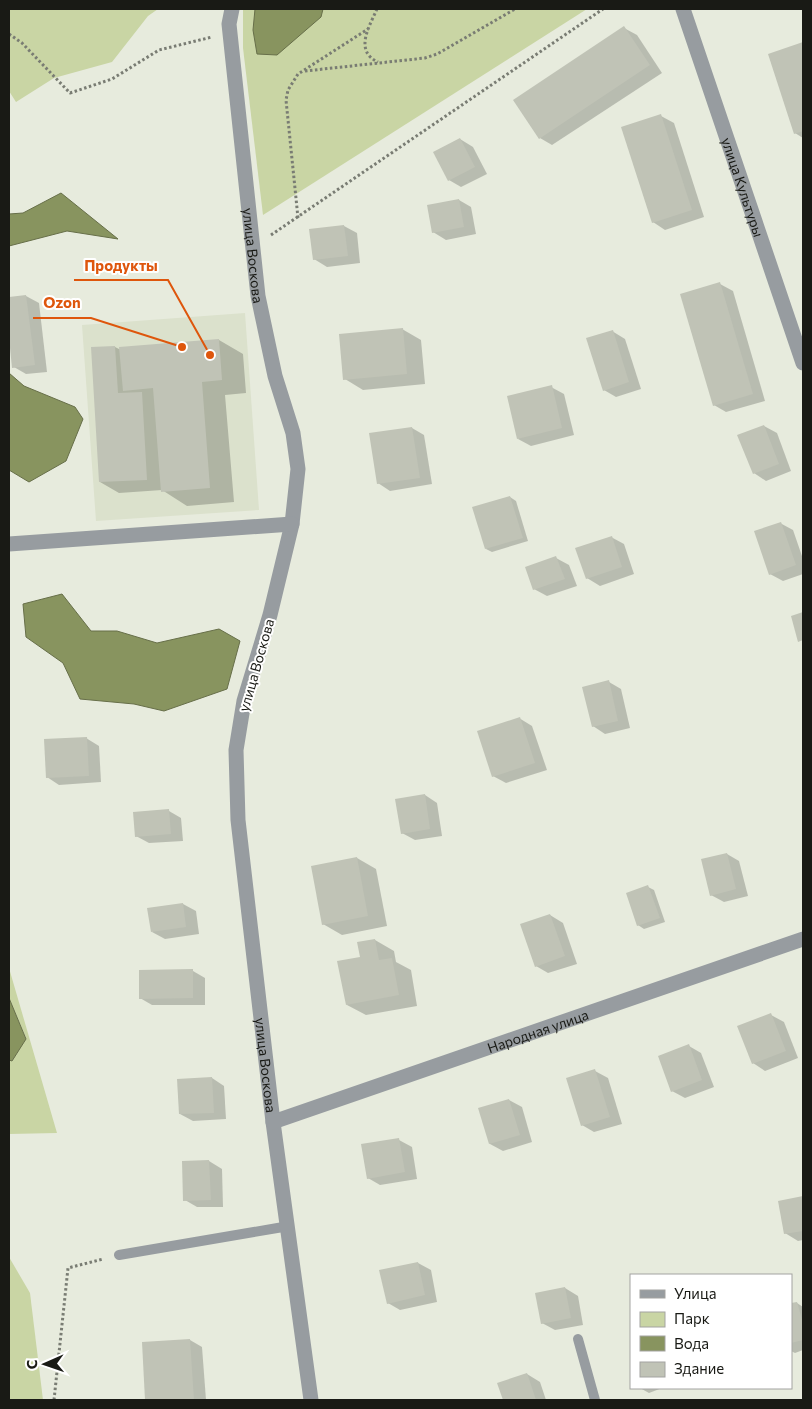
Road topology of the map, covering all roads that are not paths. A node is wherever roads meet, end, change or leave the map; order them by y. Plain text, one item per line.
1 (683, 9) edge
2 (230, 22) edge
3 (799, 339) edge
4 (803, 363) edge
5 (292, 524) junction
6 (9, 544) edge
7 (803, 939) edge
8 (273, 1122) junction
9 (289, 1226) junction
10 (119, 1255) road end
11 (578, 1339) dead end
12 (311, 1400) edge
13 (594, 1400) edge

1 - 3 street, улица Культуры
2 - 5 street, улица Воскова
3 - 4 street, улица Культуры
5 - 6 street
5 - 8 street, улица Воскова
7 - 8 street, Народная улица
8 - 9 street, улица Воскова
9 - 10 lane
9 - 12 street, улица Воскова
11 - 13 lane

